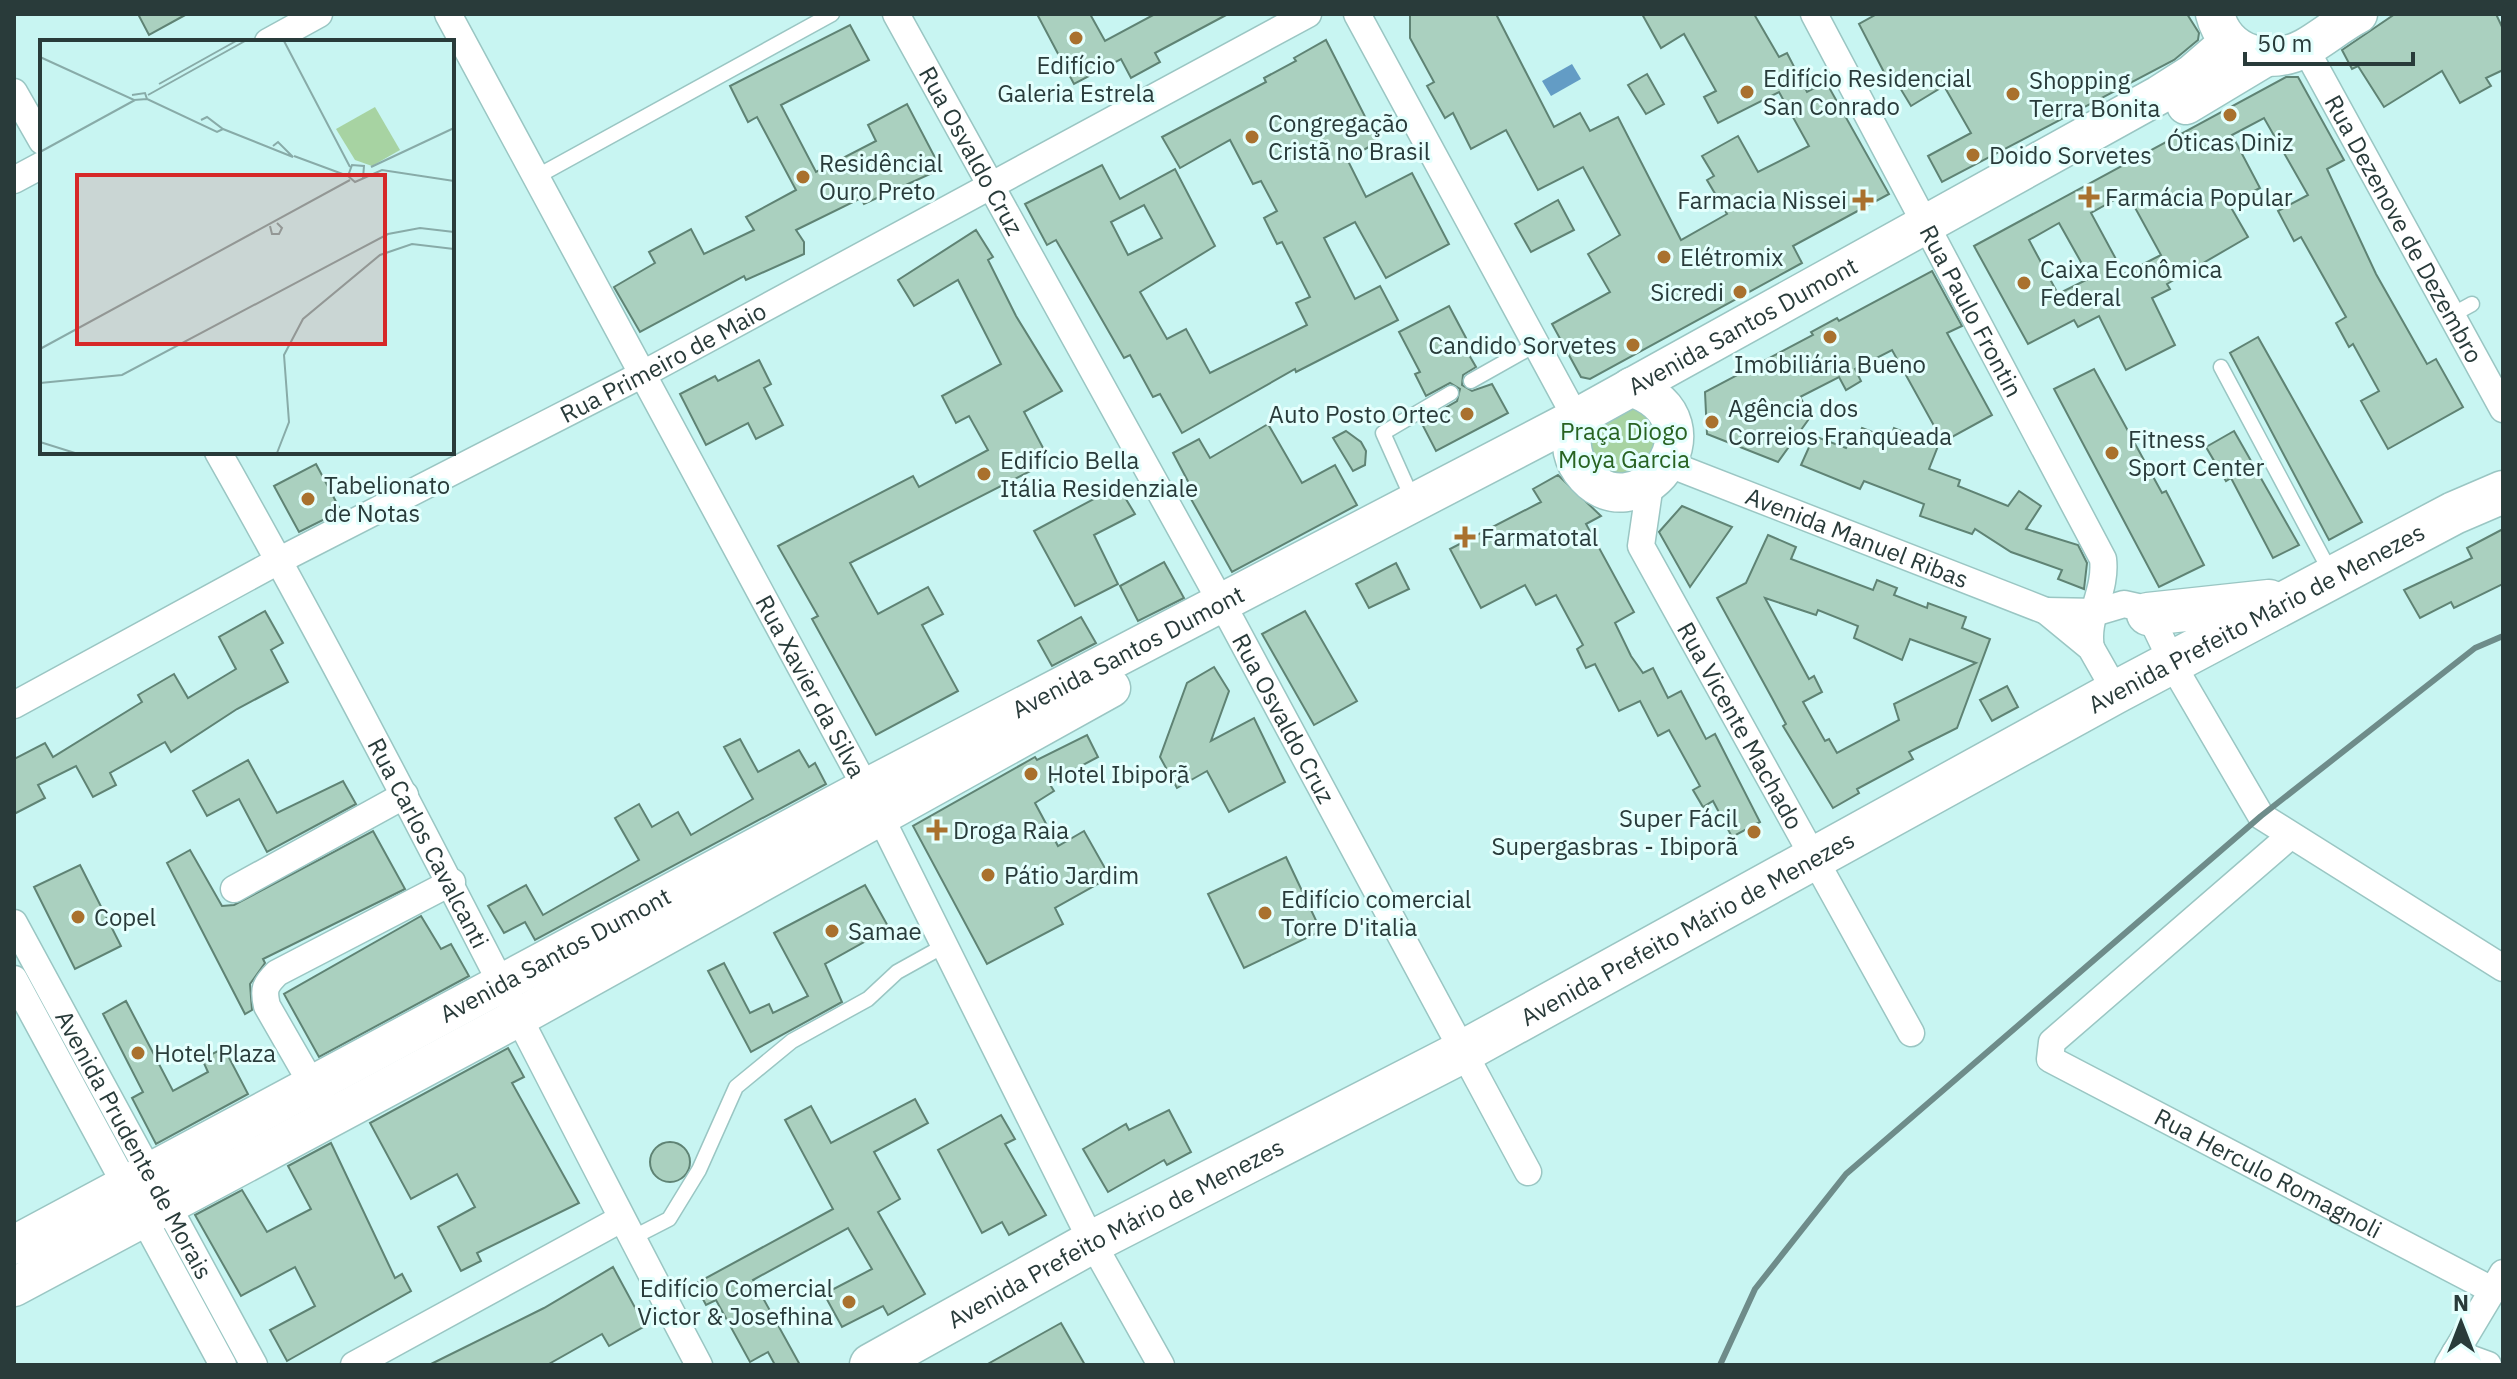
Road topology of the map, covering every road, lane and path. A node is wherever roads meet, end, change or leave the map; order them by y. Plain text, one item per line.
1 (319, 14) edge
2 (448, 14) edge
3 (832, 14) edge
4 (896, 14) edge
5 (1308, 14) edge
6 (1357, 14) edge
7 (1814, 14) edge
8 (2334, 25) edge
9 (2222, 28) edge
10 (272, 40) edge
11 (2266, 57) junction
12 (14, 92) edge
13 (40, 138) edge
14 (40, 166) edge
15 (536, 177) junction
16 (14, 180) edge
17 (991, 186) junction
18 (1931, 235) junction
19 (1535, 345) junction
20 (2221, 367) dead end
21 (643, 374) junction
22 (1471, 381) dead end
23 (1451, 393) dead end
24 (1644, 394) junction
25 (2503, 409) edge
26 (1574, 429) junction
27 (219, 454) edge
28 (1659, 474) junction
29 (2503, 492) edge
30 (1413, 500) junction
31 (280, 560) junction
32 (2333, 577) junction
33 (2290, 599) junction
34 (2046, 611) junction
35 (1226, 612) junction
36 (2097, 612) junction
37 (2148, 614) junction
38 (2091, 648) junction
39 (2173, 663) junction
40 (2116, 692) junction
41 (14, 705) edge
42 (405, 795) junction
43 (872, 801) junction
44 (2290, 836) junction
45 (1812, 857) junction
46 (452, 882) junction
47 (234, 889) dead end
48 (682, 906) junction
49 (14, 923) edge
50 (942, 947) junction
51 (2503, 968) edge
52 (14, 979) edge
53 (498, 984) junction
54 (517, 1018) junction
55 (71, 1028) junction
56 (1911, 1033) dead end
57 (48, 1041) junction
58 (1464, 1051) junction
59 (322, 1101) junction
60 (1528, 1172) dead end
61 (146, 1194) junction
62 (626, 1229) junction
63 (1092, 1242) junction
64 (23, 1260) edge
65 (2498, 1282) edge
66 (2451, 1359) edge
67 (223, 1365) edge
68 (254, 1365) edge
69 (354, 1365) edge
70 (699, 1365) edge
71 (871, 1365) edge
72 (1161, 1365) edge
73 (2488, 1365) edge

1 - 10 street
2 - 15 street, Rua Xavier da Silva
3 - 15 lane
4 - 17 street, Rua Osvaldo Cruz
5 - 17 street, Rua Primeiro de Maio
6 - 19 street
7 - 18 street, Rua Paulo Frontin
8 - 11 main road, Avenida Santos Dumont
8 - 25 street, Rua Dezenove de Dezembro
9 - 11 main road
9 - 18 main road, Avenida Santos Dumont
11 - 18 main road, Avenida Santos Dumont
12 - 13 street
14 - 16 street
15 - 21 street, Rua Xavier da Silva
17 - 21 street, Rua Primeiro de Maio
17 - 35 street, Rua Osvaldo Cruz
18 - 24 main road, Avenida Santos Dumont
18 - 36 street, Rua Paulo Frontin
19 - 22 lane
19 - 26 street
20 - 32 lane
21 - 31 street, Rua Primeiro de Maio
21 - 43 street, Rua Xavier da Silva
23 - 30 lane
24 - 26 main road, Avenida Santos Dumont
24 - 28 main road
26 - 28 main road
26 - 30 main road, Avenida Santos Dumont
26 - 35 main road, Avenida Santos Dumont
27 - 31 street, Rua Carlos Cavalcanti
28 - 34 street, Avenida Manuel Ribas
28 - 45 street, Rua Vicente Machado
29 - 32 main road, Avenida Prefeito Mário de Menezes
30 - 35 main road, Avenida Santos Dumont
31 - 41 street, Rua Primeiro de Maio
31 - 42 street, Rua Carlos Cavalcanti
32 - 33 main road, Avenida Prefeito Mário de Menezes
33 - 37 main road
33 - 39 main road, Avenida Prefeito Mário de Menezes
34 - 36 street, Avenida Manuel Ribas
34 - 38 street, Avenida Manuel Ribas
35 - 43 main road, Avenida Santos Dumont
35 - 58 street, Rua Osvaldo Cruz
36 - 37 street, Avenida Manuel Ribas
36 - 38 street
37 - 39 street
38 - 40 street, Avenida Manuel Ribas
39 - 40 main road, Avenida Prefeito Mário de Menezes
39 - 44 street
40 - 45 main road, Avenida Prefeito Mário de Menezes
42 - 46 street, Rua Carlos Cavalcanti
42 - 47 street
43 - 48 main road, Avenida Santos Dumont
43 - 50 street, Rua Xavier da Silva
44 - 51 street
44 - 65 street, Rua Herculo Romagnoli
45 - 56 street, Rua Vicente Machado
45 - 58 main road, Avenida Prefeito Mário de Menezes
46 - 53 street, Rua Carlos Cavalcanti
46 - 59 street
48 - 53 main road, Avenida Santos Dumont
48 - 54 main road, Avenida Santos Dumont
49 - 55 street, Avenida Prudente de Morais
50 - 62 lane
50 - 63 street, Rua Xavier da Silva
52 - 57 street, Avenida Prudente de Morais
53 - 54 street, Rua Carlos Cavalcanti
53 - 59 main road, Avenida Santos Dumont
54 - 59 main road, Avenida Santos Dumont
54 - 62 street, Rua Carlos Cavalcanti
55 - 57 street
55 - 61 street, Avenida Prudente de Morais
57 - 61 street, Avenida Prudente de Morais
58 - 60 street, Rua Osvaldo Cruz
58 - 63 main road, Avenida Prefeito Mário de Menezes
59 - 61 main road, Avenida Santos Dumont
61 - 64 main road, Avenida Santos Dumont
61 - 67 street, Avenida Prudente de Morais
61 - 68 street, Avenida Prudente de Morais
62 - 69 street
62 - 70 street, Rua Carlos Cavalcanti
63 - 71 main road, Avenida Prefeito Mário de Menezes
63 - 72 street, Rua Xavier da Silva
65 - 66 street
66 - 73 street

